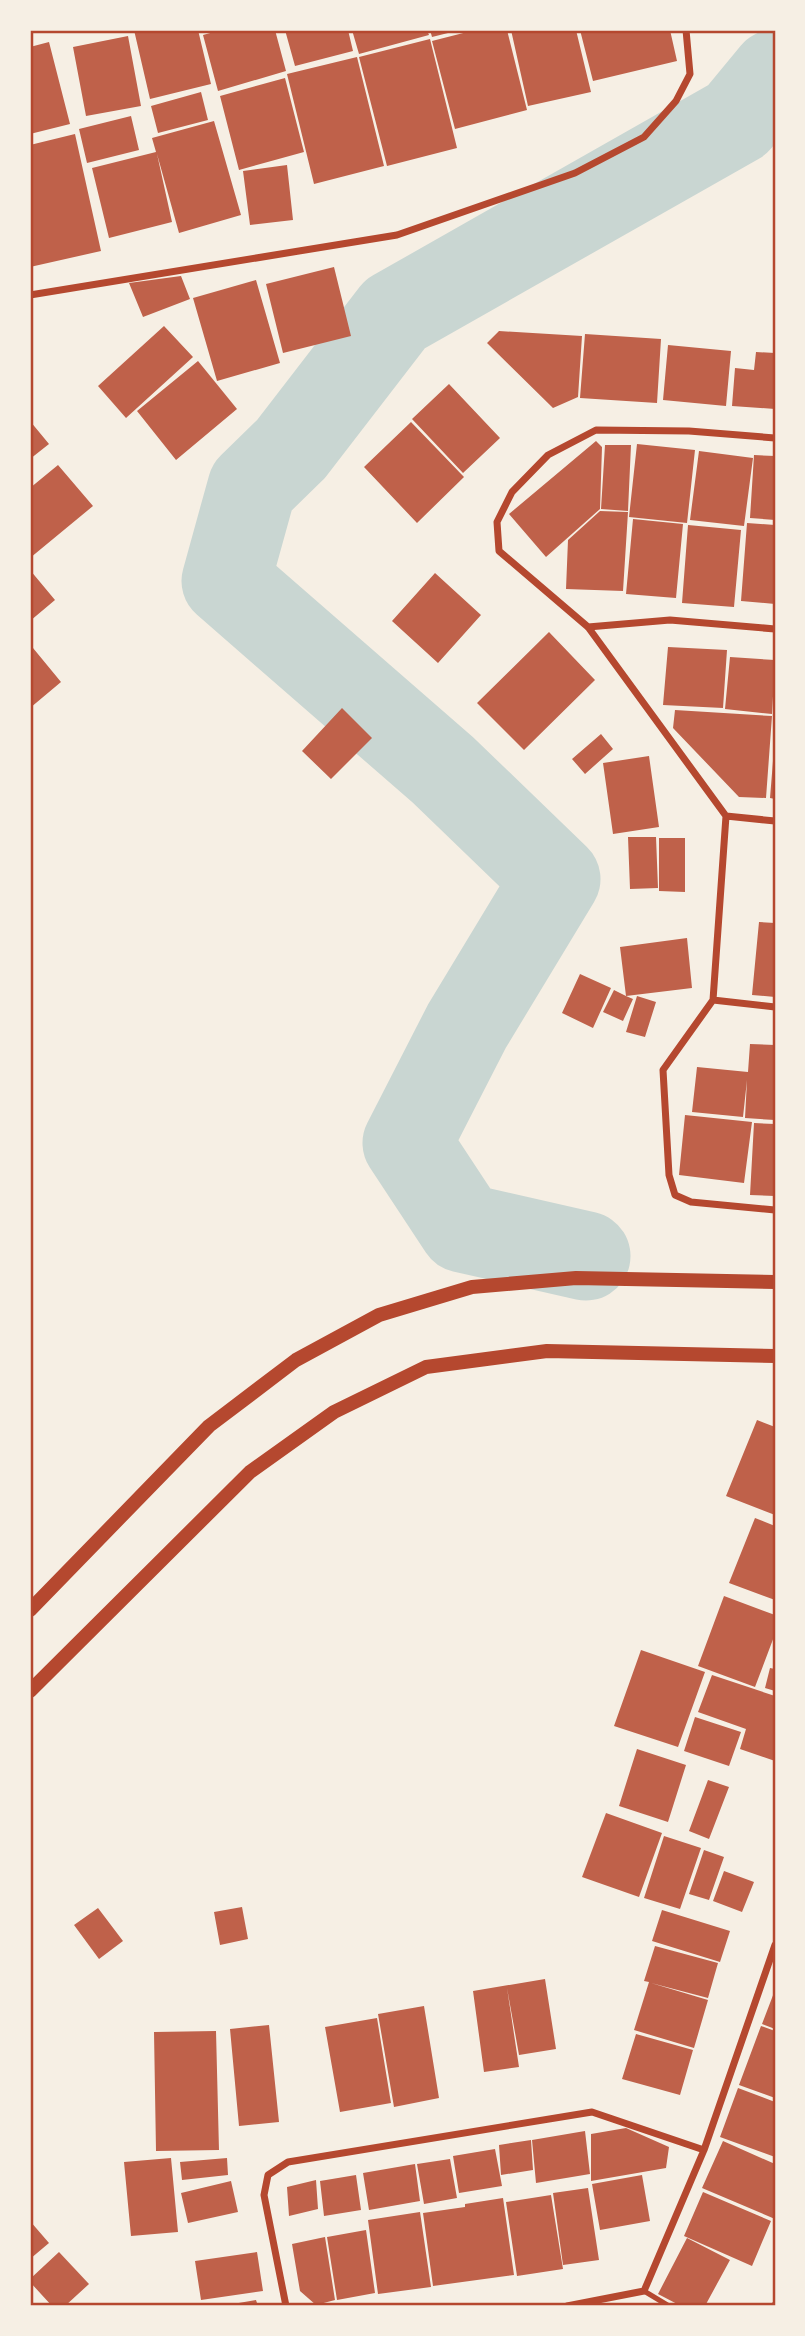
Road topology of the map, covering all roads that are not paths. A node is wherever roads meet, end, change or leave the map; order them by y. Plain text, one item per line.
1 (686, 30) edge
2 (30, 295) edge
3 (775, 438) edge
4 (588, 626) junction
5 (775, 629) edge
6 (726, 816) junction
7 (775, 821) edge
8 (713, 1000) junction
9 (775, 1007) edge
10 (775, 1210) edge
11 (775, 1282) edge
12 (775, 1356) edge
13 (30, 1610) edge
14 (30, 1691) edge
15 (775, 1945) edge
16 (704, 2150) junction
17 (644, 2291) junction
18 (286, 2306) edge
19 (567, 2306) edge
20 (669, 2306) edge

1 - 2 street
3 - 4 street
4 - 5 street
4 - 6 street
6 - 7 street
6 - 8 street
8 - 9 street
8 - 10 street
11 - 13 main road
12 - 14 main road
15 - 16 street
16 - 17 street
16 - 18 street
17 - 19 street
17 - 20 lane

